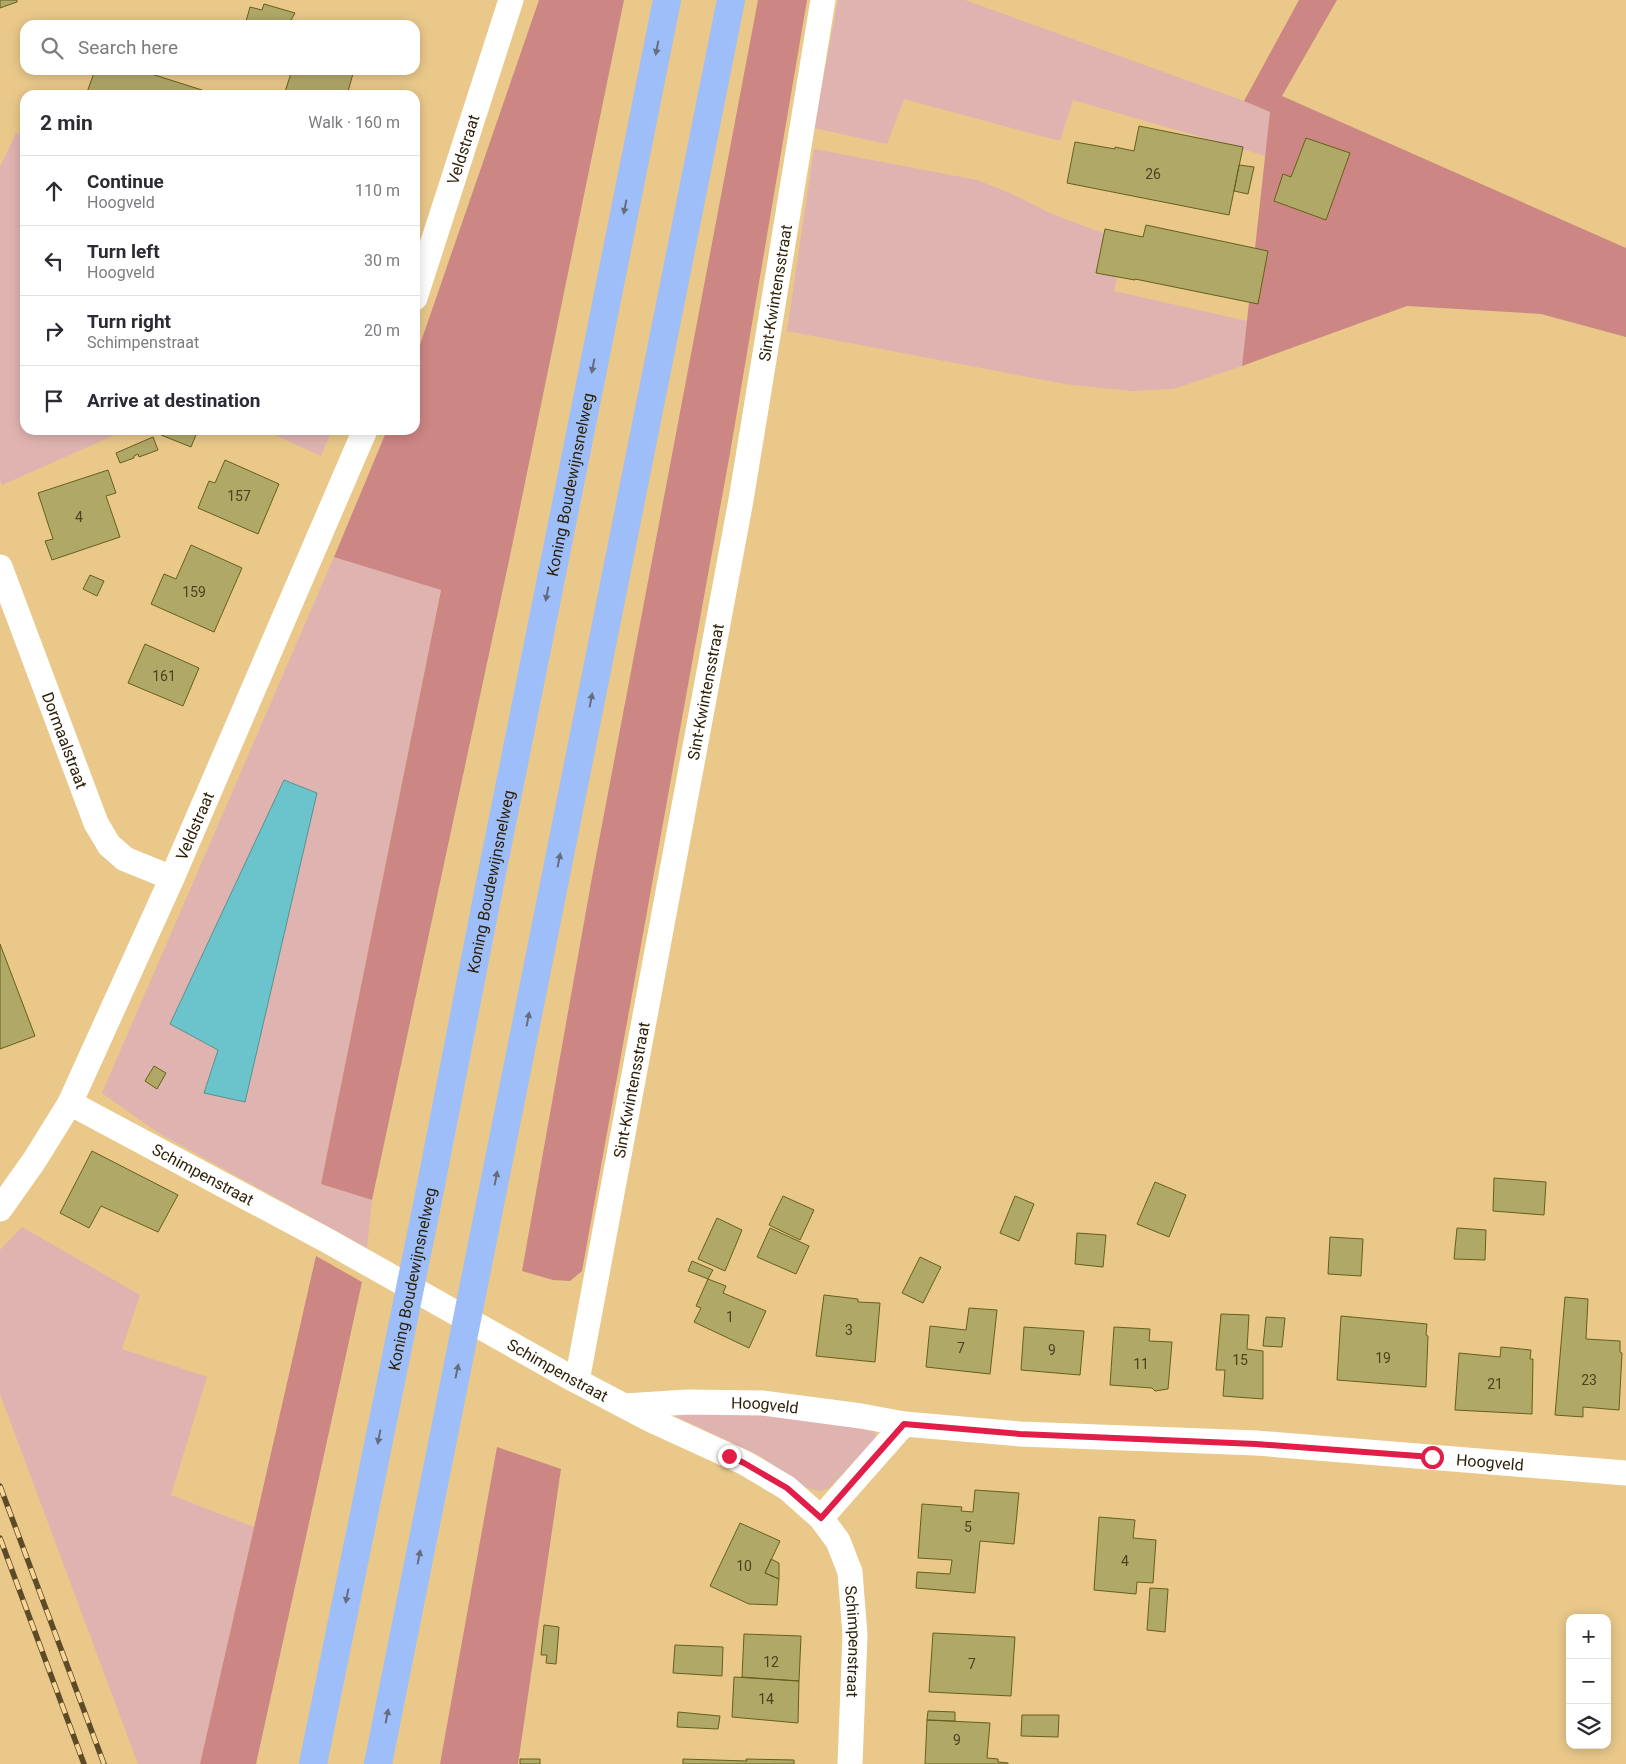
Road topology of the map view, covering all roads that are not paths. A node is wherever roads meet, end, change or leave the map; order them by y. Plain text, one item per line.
1 (511, 0) edge
2 (666, 0) edge
3 (731, 0) edge
4 (824, 0) edge
5 (420, 282) edge
6 (362, 435) edge
7 (0, 567) edge
8 (172, 878) junction
9 (70, 1103) junction
10 (0, 1209) edge
11 (577, 1381) junction
12 (625, 1406) junction
13 (904, 1424) junction
14 (1626, 1473) edge
15 (821, 1518) junction
16 (313, 1764) edge
17 (378, 1764) edge
18 (850, 1764) edge

1 - 5 street, Veldstraat
2 -> 16 highway, Koning Boudewijnsnelweg
17 -> 3 highway
4 - 11 street, Sint-Kwintensstraat
6 - 8 street, Veldstraat
7 - 8 street, Dormaalstraat
8 - 9 street, Veldstraat
9 - 10 street, Veldstraat
9 - 11 street, Schimpenstraat
11 - 12 street, Schimpenstraat
12 - 13 street, Hoogveld
12 - 15 street, Schimpenstraat
13 - 14 street, Hoogveld
13 - 15 street
15 - 18 street, Schimpenstraat

